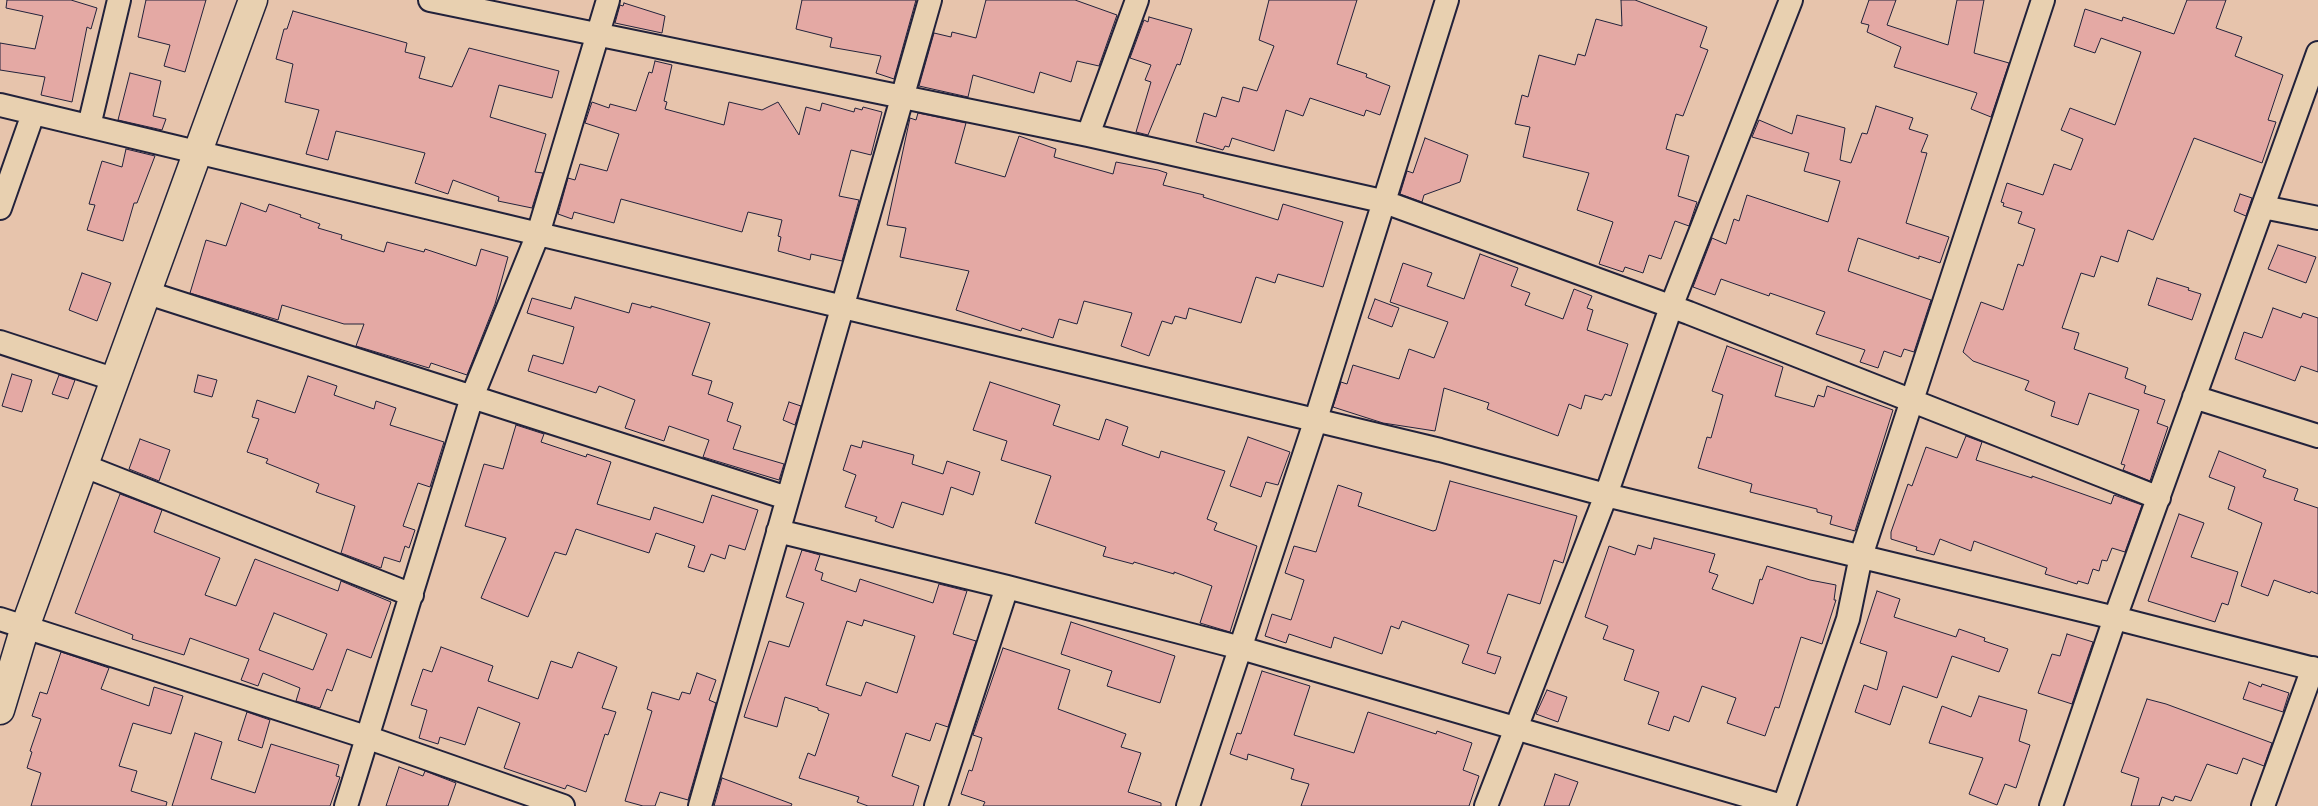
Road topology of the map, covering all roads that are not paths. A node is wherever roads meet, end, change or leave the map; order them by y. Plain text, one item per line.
1 (119, 0) edge
2 (253, 0) edge
3 (430, 0) edge
4 (608, 0) edge
5 (930, 0) edge
6 (1137, 0) edge
7 (1447, 0) edge
8 (1791, 0) edge
9 (2043, 0) edge
10 (598, 35) junction
11 (2318, 53) edge
12 (903, 97) junction
13 (0, 104) edge
14 (33, 114) junction
15 (89, 126) junction
16 (1088, 135) junction
17 (196, 152) junction
18 (1382, 201) junction
19 (2263, 207) junction
20 (0, 208) edge
21 (2318, 218) edge
22 (538, 234) junction
23 (145, 292) junction
24 (842, 306) junction
25 (1671, 307) junction
26 (0, 342) edge
27 (114, 379) junction
28 (472, 397) junction
29 (2194, 397) junction
30 (1911, 402) junction
31 (1315, 422) junction
32 (2318, 436) edge
33 (82, 465) junction
34 (1606, 495) junction
35 (787, 498) junction
36 (2159, 498) junction
37 (778, 532) junction
38 (1861, 556) junction
39 (1007, 586) junction
40 (412, 595) junction
41 (2115, 618) junction
42 (12, 623) edge
43 (1241, 648) junction
44 (2316, 669) edge
45 (0, 710) edge
46 (1517, 726) junction
47 (366, 737) junction
48 (346, 806) edge
49 (564, 806) edge
50 (700, 806) edge
51 (936, 806) edge
52 (1188, 806) edge
53 (1486, 806) edge
54 (1783, 806) edge
55 (2050, 806) edge
56 (2263, 806) edge

1 - 15 street
2 - 17 street
3 - 10 street
4 - 10 street
5 - 12 street
6 - 16 street
7 - 18 street
8 - 25 street
9 - 30 street
10 - 12 street
10 - 22 street
11 - 19 street
12 - 16 street
12 - 24 street
13 - 14 street
14 - 15 street
14 - 20 street
15 - 17 street
16 - 18 street
17 - 22 street
17 - 23 street
18 - 25 street
18 - 31 street
19 - 21 street
19 - 29 street
22 - 24 street
22 - 28 street
23 - 27 street
23 - 28 street
24 - 31 street
24 - 35 street
25 - 30 street
25 - 34 street
26 - 27 street
27 - 33 street
28 - 35 street
28 - 40 street
29 - 32 street
29 - 36 street
30 - 36 street
30 - 38 street
31 - 34 street
31 - 43 street
33 - 40 street
33 - 42 street
34 - 38 street
34 - 46 street
35 - 37 street
36 - 41 street
37 - 39 street
37 - 50 street
38 - 41 street
38 - 54 street
39 - 43 street
39 - 51 street
40 - 47 street
41 - 44 street
41 - 55 street
42 - 45 street
42 - 47 street
43 - 46 street
43 - 52 street
44 - 56 street
46 - 53 street
46 - 54 street
47 - 48 street
47 - 49 street

